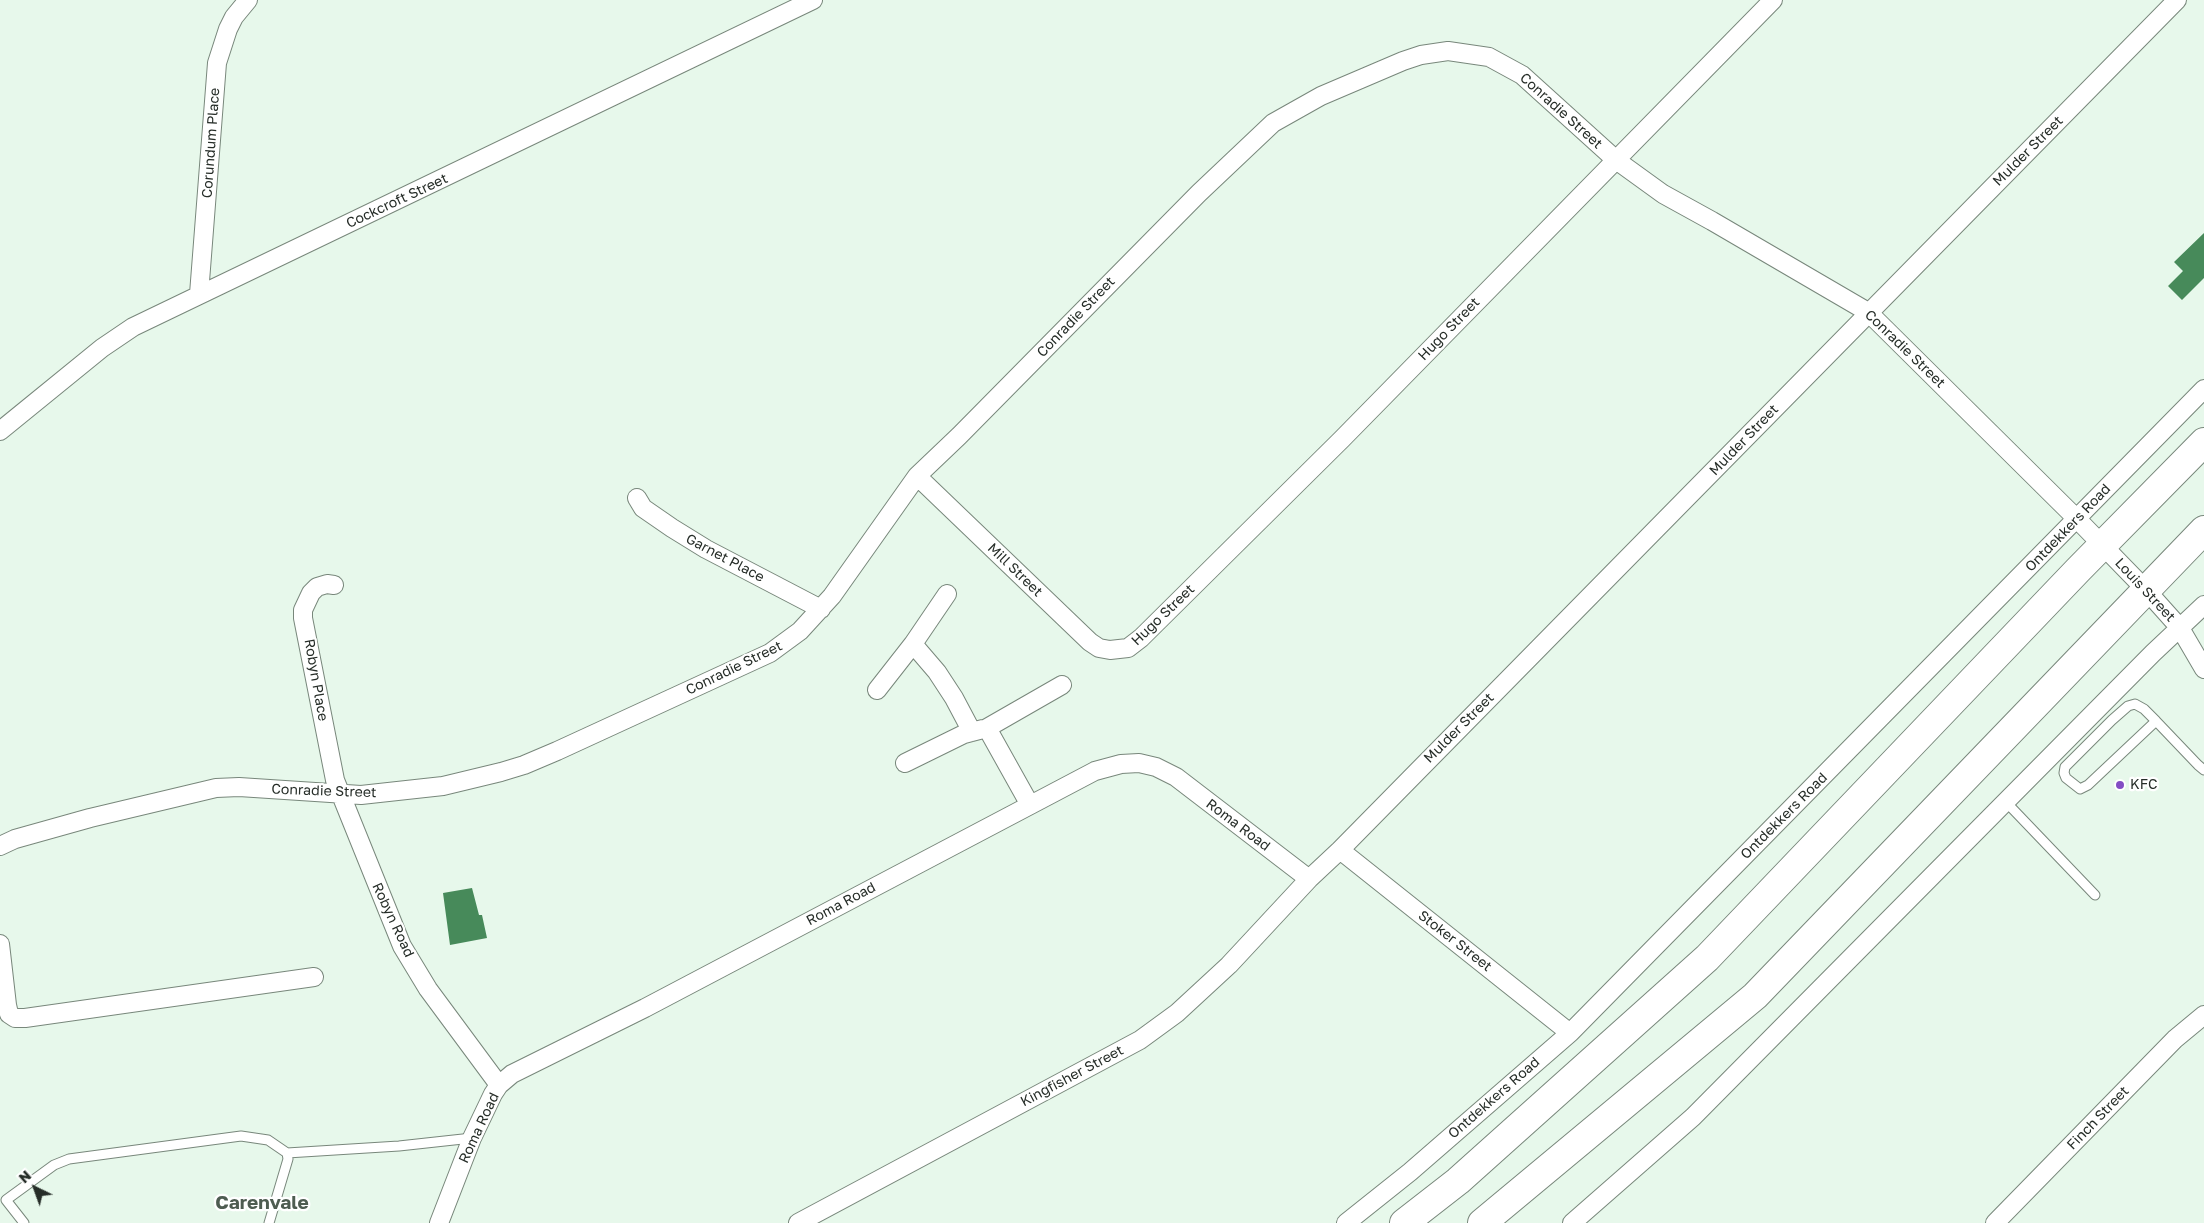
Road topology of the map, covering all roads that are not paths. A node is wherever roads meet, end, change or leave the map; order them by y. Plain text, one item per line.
1 (248, 0) edge
2 (813, 0) edge
3 (1773, 0) edge
4 (2177, 0) edge
5 (1616, 160) junction
6 (199, 294) junction
7 (1868, 312) junction
8 (2204, 389) edge
9 (0, 431) edge
10 (2204, 442) edge
11 (917, 476) junction
12 (637, 498) dead end
13 (2078, 519) junction
14 (2204, 530) edge
15 (2102, 545) junction
16 (334, 585) dead end
17 (2146, 590) junction
18 (947, 594) dead end
19 (2204, 605) edge
20 (821, 609) junction
21 (2180, 628) junction
22 (913, 644) junction
23 (1120, 651) joint
24 (2204, 668) edge
25 (1062, 685) dead end
26 (877, 690) dead end
27 (2156, 721) junction
28 (979, 730) junction
29 (905, 763) dead end
30 (2204, 770) edge
31 (341, 793) junction
32 (2006, 801) junction
33 (1030, 805) junction
34 (0, 846) edge
35 (1340, 850) junction
36 (1309, 878) junction
37 (2095, 895) dead end
38 (0, 944) edge
39 (314, 977) dead end
40 (2204, 1015) edge
41 (1570, 1033) junction
42 (500, 1084) junction
43 (472, 1138) junction
44 (287, 1153) junction
45 (3, 1196) edge
46 (24, 1223) edge
47 (269, 1223) edge
48 (439, 1223) edge
49 (798, 1223) edge
50 (1346, 1223) edge
51 (1404, 1223) edge
52 (1482, 1223) edge
53 (1572, 1223) edge
54 (1995, 1223) edge

1 - 6 street, Corundum Place
2 - 6 street, Cockcroft Street
3 - 5 street, Hugo Street
4 - 7 street, Mulder Street
5 - 7 street, Conradie Street
5 - 11 street, Conradie Street
5 - 23 street, Hugo Street
6 - 9 street, Cockcroft Street
7 - 13 street, Conradie Street
7 - 35 street, Mulder Street
8 - 13 street, Ontdekkers Road
10 - 15 main road
11 - 20 street, Conradie Street
11 - 23 street, Mill Street
12 - 20 street, Garnet Place
13 - 15 street, Louis Street
13 - 41 street, Ontdekkers Road
14 - 17 main road
15 - 17 street, Louis Street
15 - 51 main road
16 - 31 street, Robyn Place
17 - 21 street, Louis Street
17 - 52 main road
18 - 22 street
19 - 21 street
20 - 31 street, Conradie Street
21 - 24 street, Louis Street
21 - 32 street
22 - 26 street
22 - 28 street
25 - 28 street
27 - 27 lane
27 - 30 lane
28 - 29 street
28 - 33 street
31 - 34 street, Conradie Street
31 - 42 street, Robyn Road
32 - 37 lane
32 - 53 street
33 - 36 street, Roma Road
33 - 42 street, Roma Road
35 - 36 street, Mulder Street
35 - 41 street, Stoker Street
36 - 49 street, Kingfisher Street
38 - 39 street
40 - 54 street, Finch Street
41 - 50 street, Ontdekkers Road
42 - 43 street, Roma Road
43 - 44 lane
43 - 48 street, Roma Road
44 - 45 lane
44 - 47 lane
45 - 46 lane

